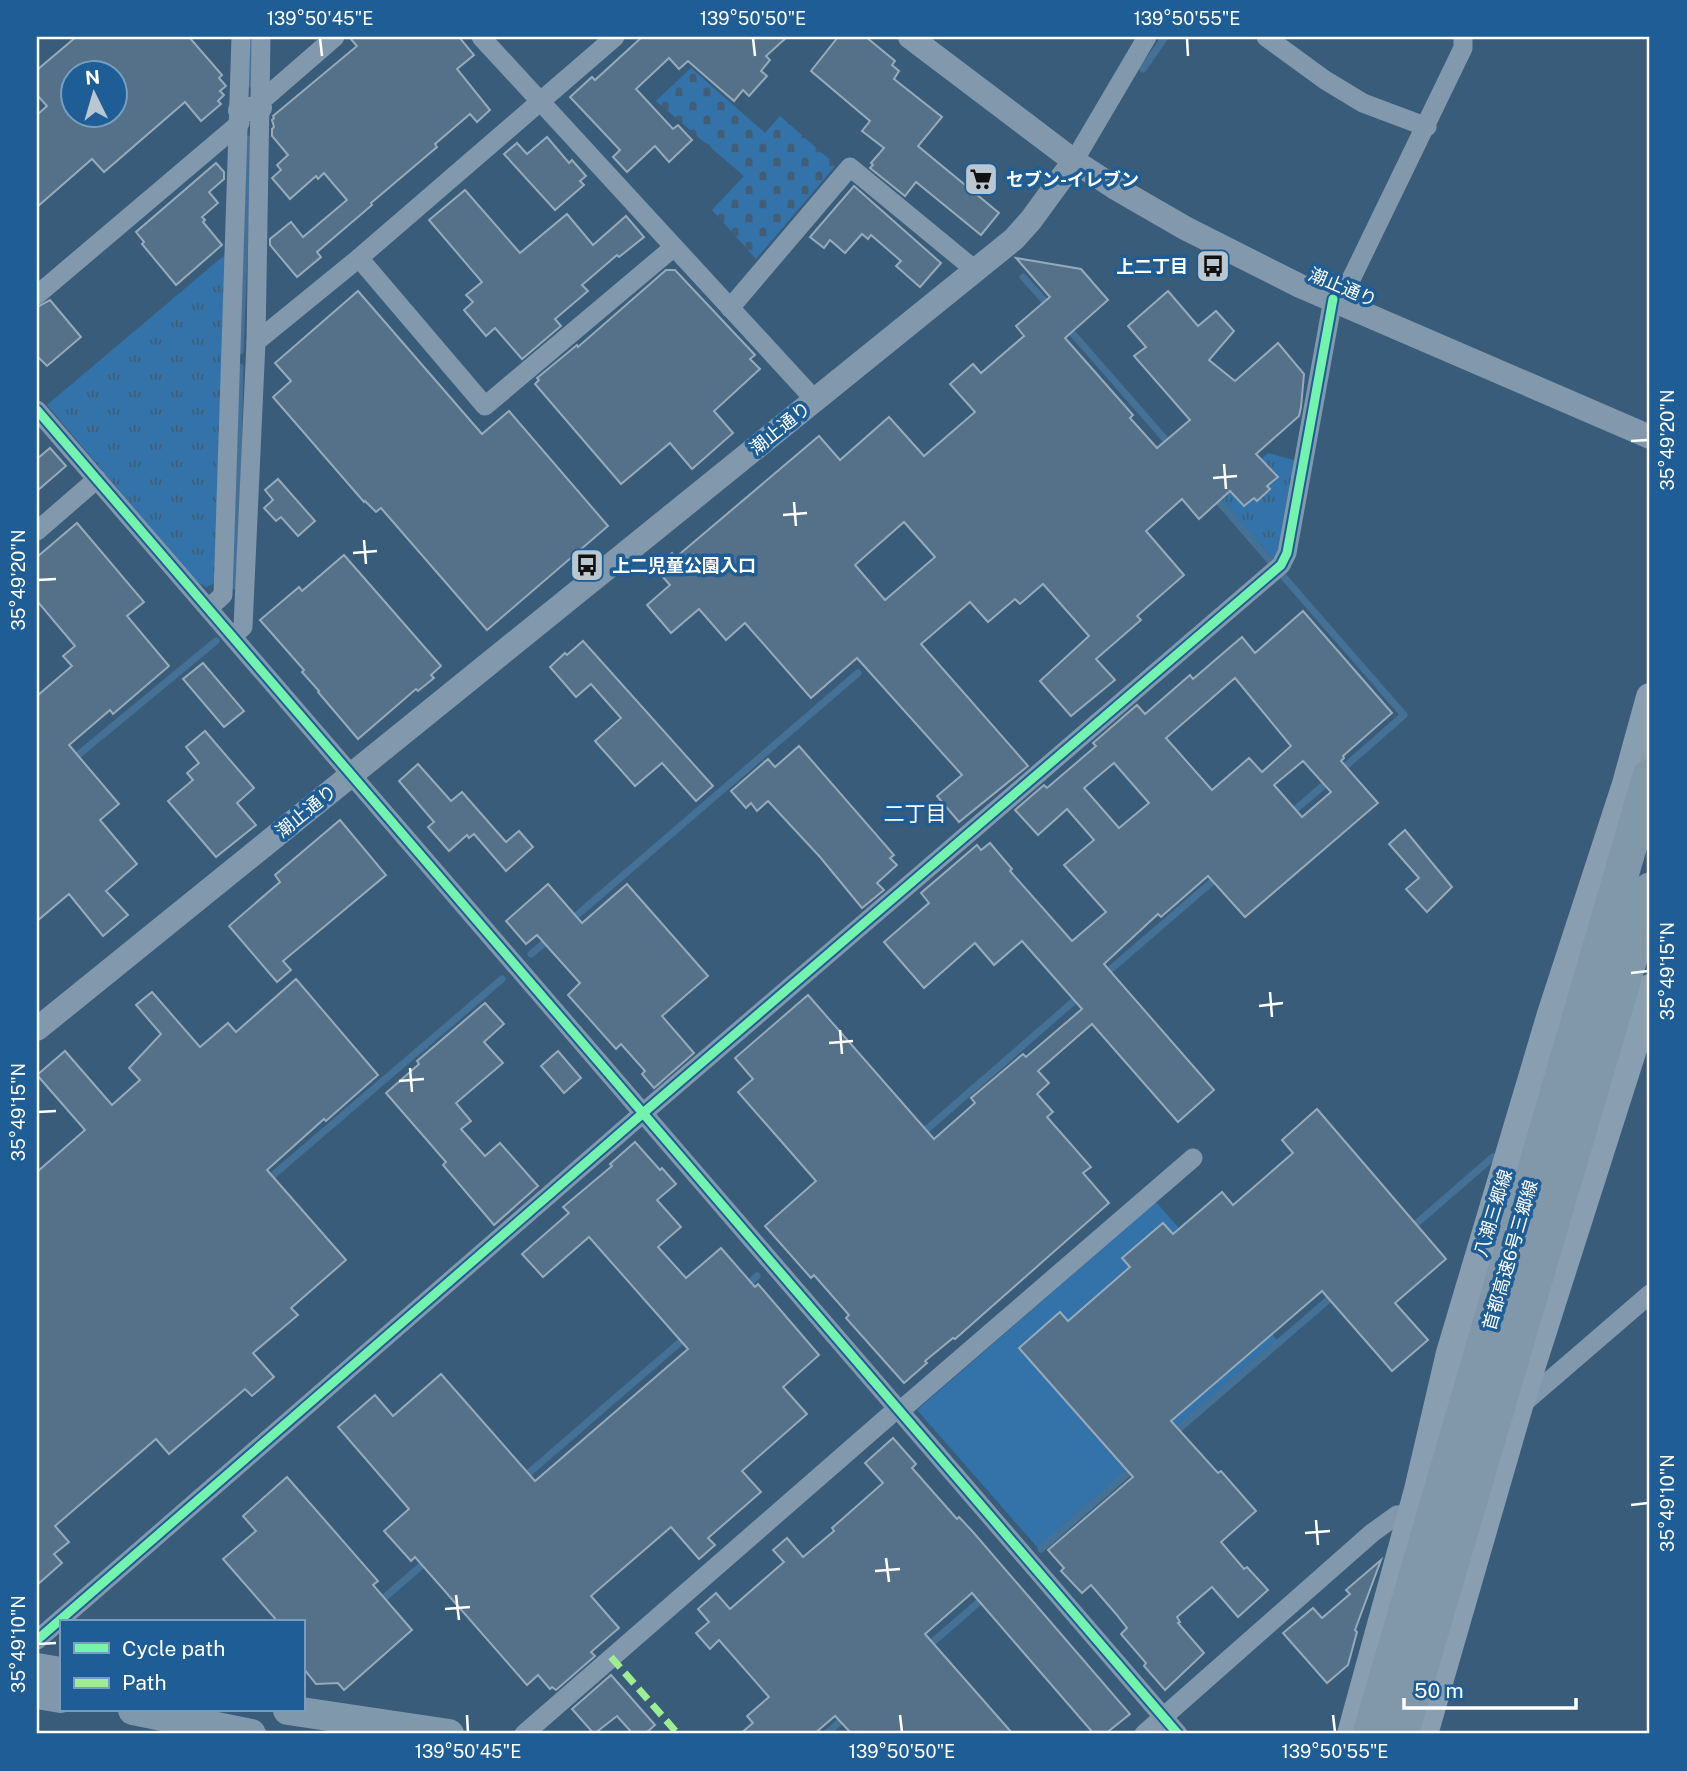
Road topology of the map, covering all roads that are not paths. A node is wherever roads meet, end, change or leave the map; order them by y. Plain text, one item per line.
1 (241, 37) edge
2 (261, 37) edge
3 (335, 37) edge
4 (481, 37) edge
5 (615, 37) edge
6 (911, 37) edge
7 (1147, 37) edge
8 (1266, 37) edge
9 (1463, 37) edge
10 (541, 102) junction
11 (250, 111) junction
12 (1427, 127) junction
13 (1074, 161) junction
14 (674, 247) junction
15 (359, 258) junction
16 (975, 270) junction
17 (37, 295) edge
18 (1336, 301) junction
19 (730, 308) junction
20 (256, 342) junction
21 (815, 400) junction
22 (37, 410) edge
23 (1650, 437) edge
24 (97, 479) junction
25 (37, 531) edge
26 (209, 608) junction
27 (233, 636) junction
28 (1650, 697) edge
29 (351, 775) junction
30 (1650, 776) edge
31 (1650, 890) edge
32 (1650, 989) edge
33 (37, 1029) edge
34 (642, 1114) junction
35 (1194, 1158) dead end
36 (1650, 1294) edge
37 (1519, 1406) junction
38 (900, 1409) junction
39 (1414, 1502) junction
40 (1488, 1512) junction
41 (60, 1620) edge
42 (60, 1620) edge
43 (1457, 1620) junction
44 (37, 1640) edge
45 (37, 1668) edge
46 (60, 1672) edge
47 (37, 1694) edge
48 (60, 1698) edge
49 (143, 1712) edge
50 (302, 1712) edge
51 (1164, 1718) junction
52 (251, 1734) edge
53 (450, 1734) edge
54 (524, 1734) edge
55 (1144, 1734) edge
56 (1178, 1734) edge
57 (1351, 1734) edge
58 (1370, 1734) edge
59 (1385, 1734) edge
60 (1401, 1734) edge
61 (1424, 1734) edge

1 - 11 street
2 - 11 street
3 - 11 street
4 - 10 street
5 - 10 street
6 - 13 street
7 - 13 street
8 - 12 street
9 - 12 street
10 - 14 street
10 - 15 street
11 - 17 street
11 - 20 street
11 - 26 street
12 - 18 street
13 - 16 street, 潮止通り
13 - 18 street, 潮止通り
14 - 15 street
14 - 19 street
15 - 20 street
16 - 19 street
16 - 21 street, 潮止通り
18 - 23 street, 潮止通り
18 - 34 street
19 - 21 street
20 - 27 street
21 - 29 street, 潮止通り
22 - 24 street
24 - 25 street
24 - 26 street
26 - 27 street
27 - 29 street
28 - 39 main road, 八潮三郷線
29 - 33 street, 潮止通り
29 - 34 street
30 - 58 highway, 首都高速6号三郷線, bridge
31 - 60 highway, 首都高速6号三郷線, bridge
32 - 37 main road
34 - 38 street
34 - 42 street
35 - 38 street
36 - 37 street
37 - 40 main road
38 - 51 street
38 - 54 street
39 - 40 street
39 - 51 street
39 - 57 main road, 八潮三郷線
40 - 43 main road
41 - 44 street
43 - 59 main road
43 - 61 main road
45 - 46 main road
47 - 48 main road
49 - 52 main road
50 - 53 main road
51 - 55 street
51 - 56 street

